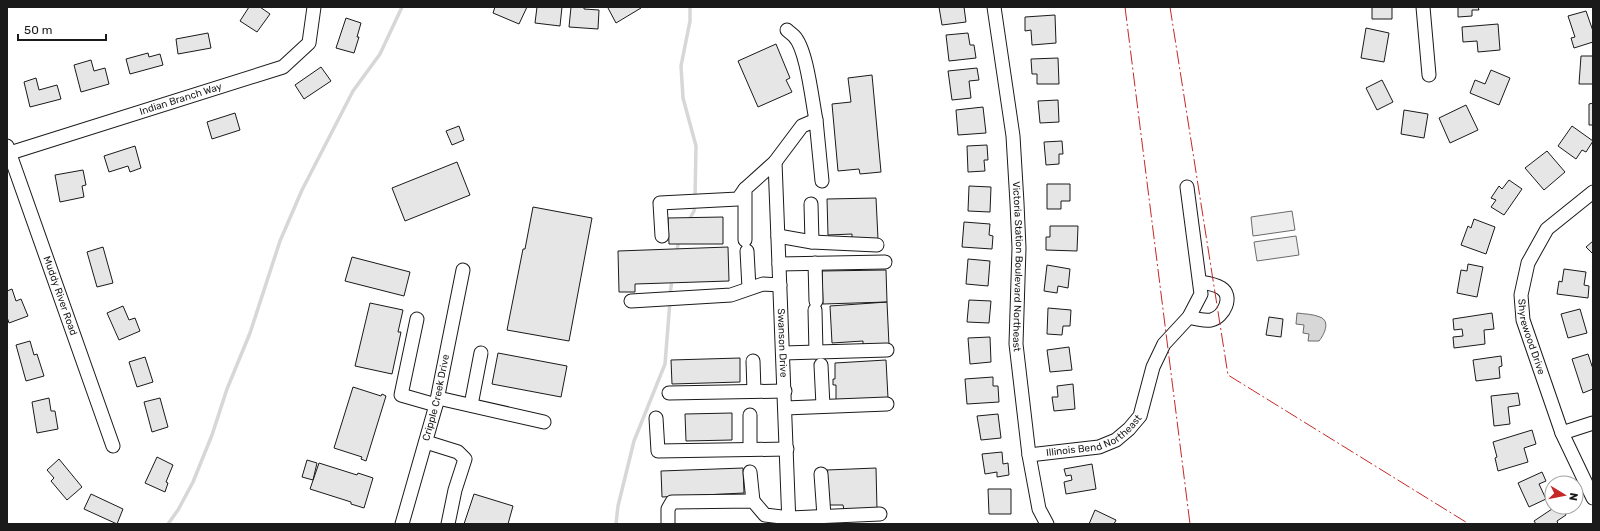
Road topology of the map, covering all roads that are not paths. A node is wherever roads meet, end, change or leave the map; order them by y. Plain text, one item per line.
1 (314, 7) edge
2 (994, 7) edge
3 (1423, 7) edge
4 (787, 30) dead end
5 (1429, 75) dead end
6 (816, 120) junction
7 (8, 150) edge
8 (775, 162) junction
9 (822, 181) dead end
10 (1188, 187) dead end
11 (745, 189) junction
12 (1593, 192) edge
13 (811, 204) dead end
14 (662, 236) dead end
15 (778, 236) junction
16 (812, 242) junction
17 (877, 245) dead end
18 (886, 262) dead end
19 (815, 263) junction
20 (779, 264) junction
21 (463, 270) dead end
22 (1200, 282) junction
23 (780, 285) junction
24 (749, 288) junction
25 (632, 301) dead end
26 (1189, 317) junction
27 (417, 319) dead end
28 (887, 350) dead end
29 (816, 352) junction
30 (481, 353) dead end
31 (783, 353) junction
32 (753, 362) dead end
33 (821, 365) dead end
34 (754, 391) junction
35 (785, 391) junction
36 (669, 393) dead end
37 (437, 402) junction
38 (887, 404) dead end
39 (471, 405) junction
40 (823, 406) junction
41 (785, 408) junction
42 (750, 415) dead end
43 (656, 418) dead end
44 (544, 422) dead end
45 (1593, 423) edge
46 (1562, 433) junction
47 (426, 442) junction
48 (113, 446) dead end
49 (750, 449) junction
50 (787, 449) junction
51 (1029, 455) junction
52 (750, 472) dead end
53 (822, 474) dead end
54 (1593, 498) edge
55 (753, 501) junction
56 (880, 514) dead end
57 (824, 516) junction
58 (763, 520) edge
59 (789, 521) edge
60 (402, 524) edge
61 (448, 524) edge
62 (668, 524) edge
63 (1047, 524) edge

1 - 7 street, Indian Branch Way
2 - 51 street, Victoria Station Boulevard Northeast
3 - 5 street
4 - 6 street
6 - 8 street
6 - 9 street
7 - 48 street, Muddy River Road
8 - 11 street
8 - 15 street, Swanson Drive
10 - 22 street, Illinois Bend Northeast
11 - 14 street
11 - 24 street
12 - 46 street, Shyrewood Drive
13 - 16 street
15 - 16 street
15 - 20 street, Swanson Drive
16 - 17 street
18 - 19 street
19 - 20 street
19 - 29 street
20 - 23 street, Swanson Drive
21 - 37 street, Cripple Creek Drive
22 - 26 street, Illinois Bend Northeast
22 - 26 street
23 - 24 street
23 - 31 street, Swanson Drive
24 - 25 street
26 - 51 street, Illinois Bend Northeast
27 - 37 street
28 - 29 street
29 - 31 street
30 - 39 street
31 - 35 street, Swanson Drive
32 - 34 street
33 - 40 street
34 - 35 street
34 - 36 street
35 - 41 street, Swanson Drive
37 - 39 street
37 - 47 street, Cripple Creek Drive
38 - 40 street
39 - 44 street
40 - 41 street
41 - 50 street, Swanson Drive
42 - 49 street
43 - 49 street
45 - 46 street
46 - 54 street, Shyrewood Drive
47 - 60 street, Cripple Creek Drive
47 - 61 street
49 - 50 street
50 - 59 street, Swanson Drive
51 - 63 street, Victoria Station Boulevard Northeast
52 - 55 street
53 - 57 street
55 - 58 street
55 - 62 street
56 - 57 street
57 - 59 street
58 - 59 street

